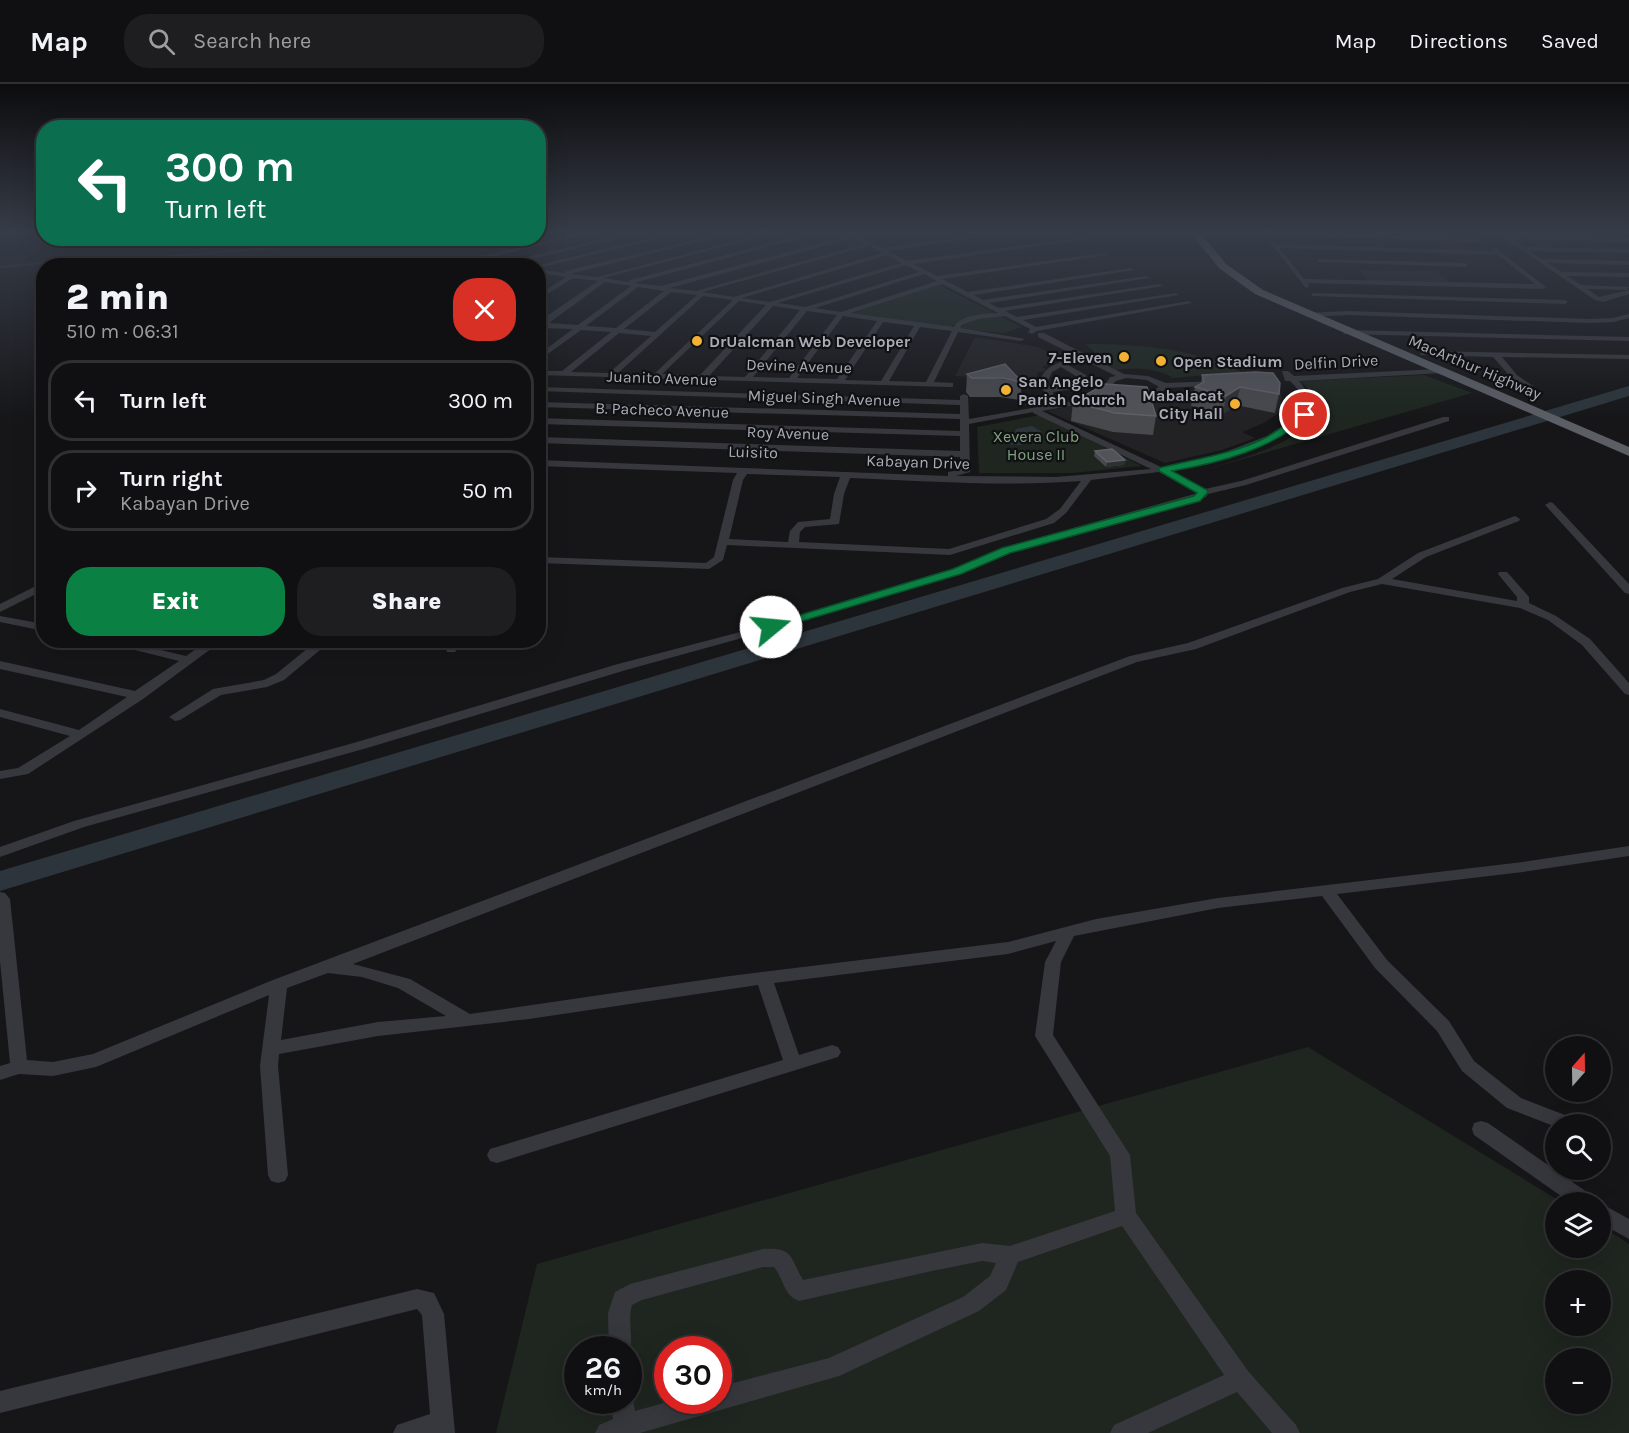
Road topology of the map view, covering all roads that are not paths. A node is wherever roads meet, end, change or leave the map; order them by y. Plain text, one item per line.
1 (584, 294) edge
2 (624, 294) edge
3 (664, 294) edge
4 (702, 294) joint
5 (752, 294) edge
6 (803, 294) edge
7 (852, 294) edge
8 (910, 294) edge
9 (966, 294) edge
10 (1037, 294) edge
11 (1112, 294) edge
12 (1263, 294) edge
13 (1554, 294) edge
14 (1591, 294) edge
15 (1618, 294) edge
16 (1176, 295) joint
17 (1313, 296) joint
18 (735, 299) junction
19 (982, 302) junction
20 (1565, 302) junction
21 (769, 304) junction
22 (1574, 308) dead end
23 (805, 309) junction
24 (1325, 309) dead end
25 (1002, 312) junction
26 (841, 314) junction
27 (1308, 315) junction
28 (1582, 315) dead end
29 (1629, 316) edge
30 (1017, 319) junction
31 (881, 320) junction
32 (546, 321) edge
33 (1590, 321) junction
34 (546, 325) edge
35 (918, 325) junction
36 (581, 327) junction
37 (1599, 327) dead end
38 (617, 330) junction
39 (956, 331) junction
40 (1347, 332) junction
41 (1607, 333) dead end
42 (657, 334) junction
43 (1035, 334) junction
44 (1624, 340) edge
45 (546, 352) edge
46 (1424, 353) dead end
47 (1496, 355) junction
48 (1629, 357) edge
49 (1075, 361) junction
50 (1061, 364) junction
51 (1425, 365) junction
52 (1439, 371) junction
53 (546, 373) edge
54 (563, 374) junction
55 (611, 375) junction
56 (656, 376) junction
57 (1122, 376) junction
58 (1221, 376) edge
59 (1283, 376) junction
60 (702, 378) junction
61 (747, 379) junction
62 (792, 380) junction
63 (1155, 380) junction
64 (838, 382) junction
65 (1233, 382) edge
66 (884, 383) junction
67 (929, 384) junction
68 (1111, 384) junction
69 (950, 385) dead end
70 (1163, 386) junction
71 (1530, 388) dead end
72 (546, 389) edge
73 (1046, 390) junction
74 (1125, 393) junction
75 (701, 394) junction
76 (1098, 394) junction
77 (1057, 398) junction
78 (546, 404) edge
79 (695, 409) junction
80 (1036, 411) junction
81 (994, 416) junction
82 (1446, 419) dead end
83 (964, 420) junction
84 (546, 421) edge
85 (685, 425) junction
86 (965, 434) junction
87 (546, 440) edge
88 (677, 444) junction
89 (1629, 452) edge
90 (965, 454) junction
91 (546, 461) edge
92 (546, 461) edge
93 (666, 464) junction
94 (1163, 470) junction
95 (743, 472) junction
96 (846, 475) junction
97 (1089, 476) junction
98 (1203, 492) junction
99 (1550, 505) dead end
100 (1515, 519) dead end
101 (724, 542) junction
102 (793, 546) junction
103 (546, 560) edge
104 (1503, 574) dead end
105 (1382, 581) junction
106 (36, 585) edge
107 (36, 586) edge
108 (1629, 591) edge
109 (0, 601) edge
110 (1523, 605) junction
111 (0, 609) edge
112 (0, 619) edge
113 (36, 626) edge
114 (136, 648) edge
115 (206, 648) edge
116 (316, 648) edge
117 (189, 660) junction
118 (0, 665) edge
119 (1629, 691) edge
120 (139, 696) junction
121 (0, 713) edge
122 (175, 717) dead end
123 (81, 735) junction
124 (0, 775) edge
125 (1629, 851) edge
126 (0, 852) edge
127 (1326, 890) junction
128 (0, 897) edge
129 (1068, 933) junction
130 (327, 967) junction
131 (764, 978) junction
132 (279, 984) junction
133 (468, 1021) junction
134 (272, 1049) junction
135 (832, 1052) dead end
136 (793, 1064) junction
137 (20, 1067) junction
138 (0, 1073) edge
139 (1545, 1115) edge
140 (1481, 1129) dead end
141 (497, 1155) dead end
142 (278, 1175) dead end
143 (1571, 1192) edge
144 (1126, 1216) junction
145 (1611, 1219) edge
146 (1629, 1230) edge
147 (1010, 1255) junction
148 (620, 1336) edge
149 (1240, 1379) junction
150 (732, 1396) edge
151 (0, 1402) edge
152 (621, 1414) edge
153 (672, 1414) edge
154 (442, 1428) edge
155 (619, 1431) edge
156 (405, 1433) edge
157 (1122, 1433) edge
158 (1288, 1433) edge

1 - 32 street
2 - 36 street
3 - 38 street
4 - 18 street
4 - 42 street
5 - 18 street
6 - 21 street
7 - 23 street
8 - 26 street
9 - 19 street
10 - 19 street
11 - 25 street
12 - 27 highway, MacArthur Highway
13 - 20 street
14 - 15 street
16 - 30 street
16 - 43 street
17 - 20 street
17 - 24 street
18 - 21 street
18 - 56 street
19 - 25 street
20 - 22 street
21 - 23 street
21 - 60 street
23 - 26 street
23 - 61 street
25 - 30 street
25 - 39 street
26 - 31 street
26 - 62 street
27 - 33 street
27 - 40 highway, MacArthur Highway
28 - 33 street
29 - 33 street
30 - 43 street
31 - 35 street
31 - 64 street
33 - 37 street
34 - 36 street
35 - 39 street
35 - 66 street
36 - 38 street
36 - 45 street
38 - 42 street
38 - 54 street
39 - 43 street
39 - 67 street
40 - 44 street
40 - 51 highway, MacArthur Highway
41 - 44 street
42 - 55 street
43 - 49 street
43 - 57 street
46 - 47 street
47 - 48 street
47 - 71 street
49 - 50 street
49 - 68 street
50 - 73 street
50 - 73 street
51 - 52 highway, MacArthur Highway
51 - 59 street, Delfin Drive
52 - 59 street, Delfin Drive
52 - 89 highway, MacArthur Highway
53 - 54 street, Devine Avenue
54 - 55 street, Devine Avenue
55 - 56 street, Devine Avenue
56 - 60 street, Devine Avenue
57 - 63 street
57 - 68 street
58 - 63 street
59 - 94 street, Kabayan Drive
60 - 61 street, Devine Avenue
61 - 62 street, Devine Avenue
62 - 64 street, Devine Avenue
63 - 70 street
64 - 66 street, Devine Avenue
65 - 70 street
66 - 67 street, Devine Avenue
67 - 69 street, Devine Avenue
68 - 74 street
68 - 76 street
70 - 74 street
72 - 75 street, Juanito Avenue
73 - 77 street
74 - 76 street
75 - 79 street
75 - 83 street, Juanito Avenue
76 - 77 street
76 - 80 street
77 - 81 street
78 - 79 street, Miguel Singh Avenue
79 - 83 street, Miguel Singh Avenue
79 - 85 street
80 - 81 street
80 - 94 street
81 - 83 street, Miguel Singh Avenue
82 - 98 street
83 - 86 street
84 - 85 street, B. Pacheco Avenue
85 - 86 street, B. Pacheco Avenue
85 - 88 street
86 - 90 street
87 - 88 street, Roy Avenue
88 - 90 street, Roy Avenue
88 - 93 street
90 - 93 street, Luisito
91 - 93 street, Luisito
92 - 95 street, Kabayan Drive
94 - 97 street, Kabayan Drive
94 - 98 street
95 - 96 street, Kabayan Drive
95 - 101 street
96 - 97 street, Kabayan Drive
96 - 102 street
97 - 102 street
98 - 126 street
99 - 108 street
100 - 105 street
101 - 102 street
101 - 103 street
104 - 110 street
105 - 110 street
105 - 130 street
106 - 109 street
107 - 111 street
110 - 119 street
112 - 113 street
114 - 117 street
115 - 117 street
116 - 122 street
117 - 120 street
118 - 120 street
120 - 123 street
121 - 123 street
123 - 124 street
125 - 127 street
127 - 129 street
127 - 139 street
128 - 137 street
129 - 131 street
129 - 144 street
130 - 132 street
130 - 133 street
131 - 133 street
131 - 136 street
132 - 134 street
132 - 137 street
133 - 134 street
134 - 142 street
135 - 136 street
136 - 141 street
137 - 138 street
140 - 143 street
144 - 147 street
144 - 149 street
145 - 146 street
147 - 148 street
147 - 150 street
149 - 157 street
149 - 158 street
151 - 154 street
152 - 155 street
153 - 155 street
154 - 156 street

